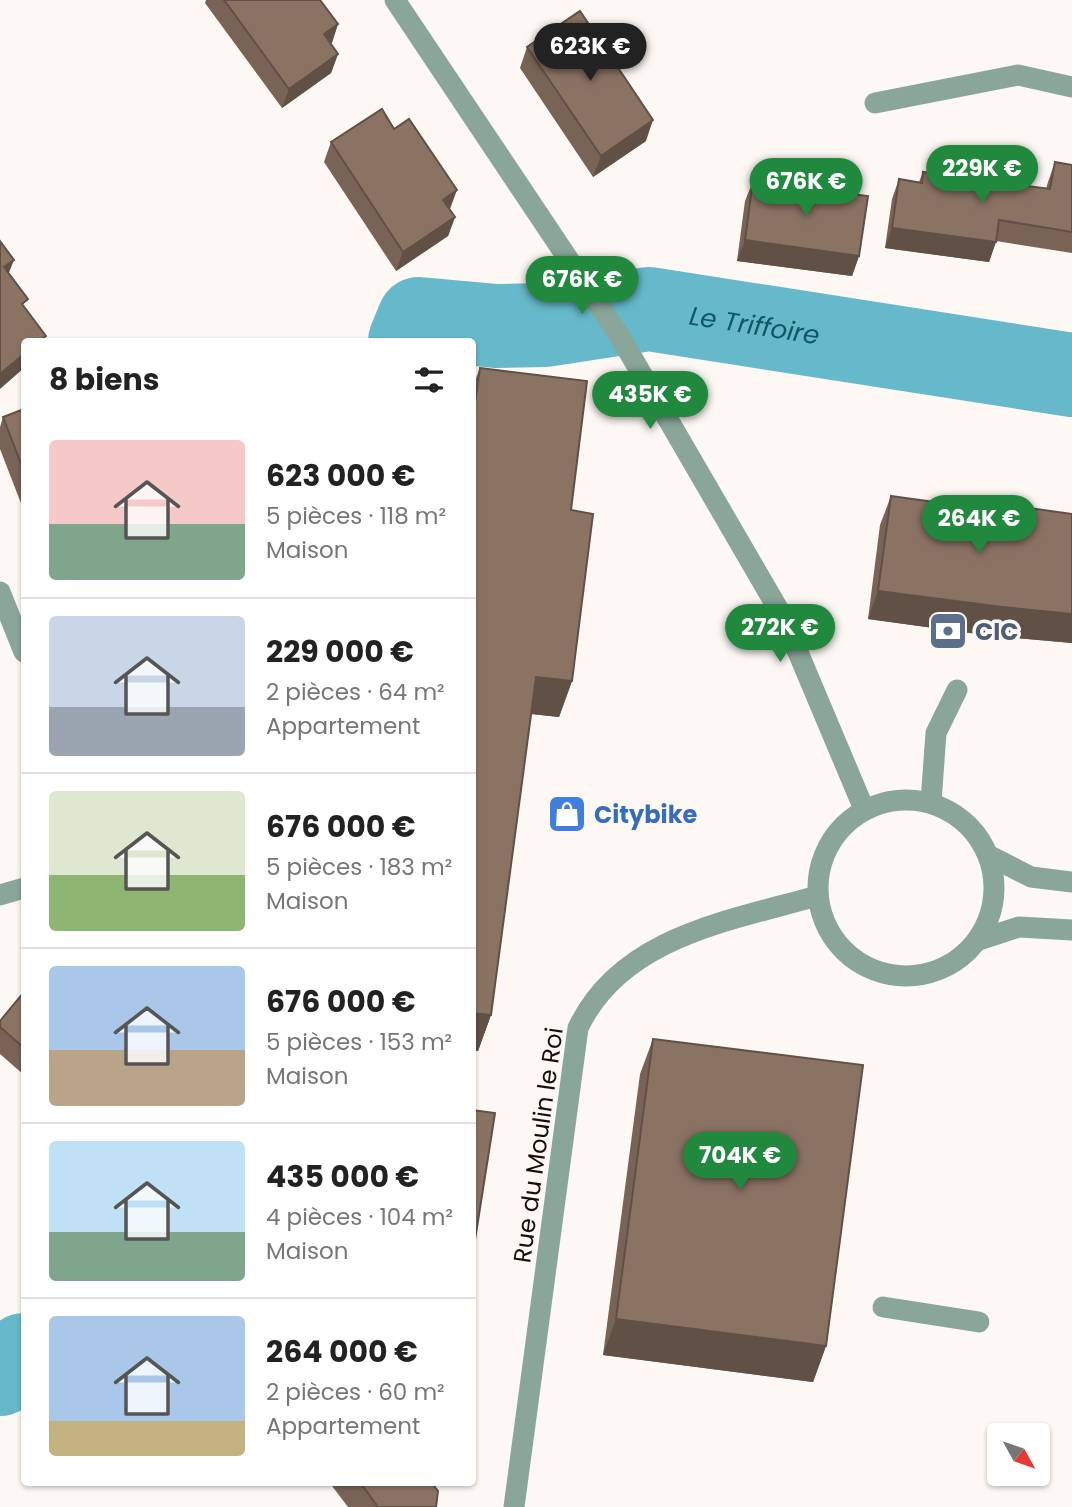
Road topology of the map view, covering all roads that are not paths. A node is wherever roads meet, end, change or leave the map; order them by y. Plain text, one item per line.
1 (395, 0) edge
2 (1072, 87) edge
3 (875, 103) dead end
4 (0, 592) edge
5 (21, 644) edge
6 (957, 690) dead end
7 (931, 802) junction
8 (864, 809) junction
9 (989, 856) junction
10 (1072, 882) edge
11 (21, 889) edge
12 (0, 895) edge
13 (817, 896) junction
14 (1072, 930) edge
15 (979, 940) junction
16 (883, 1307) dead end
17 (979, 1322) dead end
18 (514, 1507) edge

1 - 8 street
2 - 3 street
4 - 5 street
6 - 7 street
7 - 8 street
7 - 9 street
8 - 13 street
9 - 10 street
9 - 15 street
11 - 12 street
13 - 15 street
13 - 18 street, Rue du Moulin le Roi
14 - 15 street
16 - 17 street

